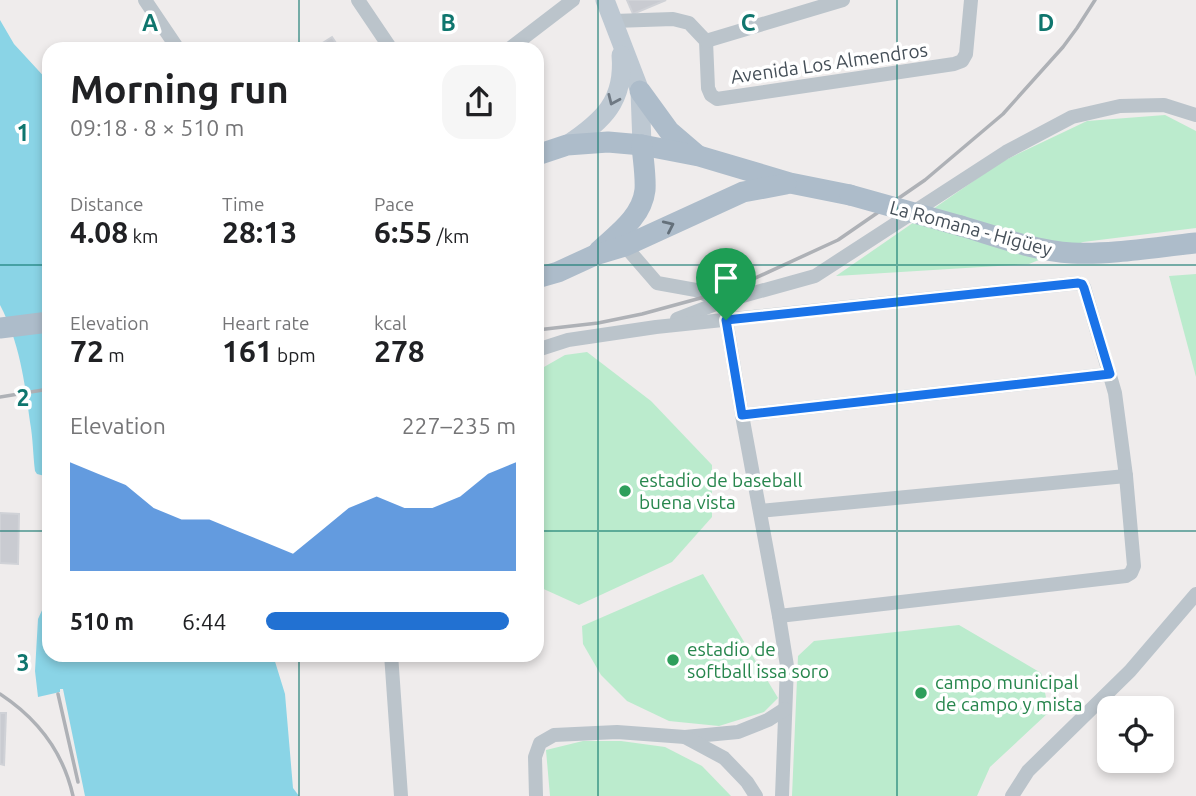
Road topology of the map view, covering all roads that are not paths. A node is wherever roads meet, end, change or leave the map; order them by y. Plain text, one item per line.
1 (145, 0) edge
2 (358, 0) edge
3 (573, 0) edge
4 (605, 0) edge
5 (844, 0) edge
6 (971, 0) edge
7 (617, 29) junction
8 (706, 41) junction
9 (173, 42) edge
10 (386, 42) edge
11 (518, 42) edge
12 (640, 91) junction
13 (1196, 115) edge
14 (567, 145) junction
15 (642, 145) junction
16 (544, 153) edge
17 (699, 156) junction
18 (790, 183) junction
19 (1196, 243) edge
20 (625, 246) junction
21 (595, 255) junction
22 (544, 276) edge
23 (721, 302) junction
24 (726, 320) junction
25 (42, 324) edge
26 (656, 327) junction
27 (4, 333) edge
28 (42, 334) edge
29 (544, 348) edge
30 (1110, 374) junction
31 (742, 415) junction
32 (1126, 476) junction
33 (760, 512) junction
34 (1196, 594) edge
35 (779, 616) junction
36 (392, 662) edge
37 (785, 709) junction
38 (685, 737) junction
39 (401, 796) edge
40 (536, 796) edge
41 (756, 796) edge
42 (782, 796) edge
43 (1012, 796) edge

1 - 9 street
2 - 10 street
3 - 11 street
4 - 7 street
5 - 8 street
6 - 8 street, Avenida Los Almendros
7 - 8 street
7 - 12 street
7 -> 14 street
12 - 15 street
12 - 17 main road
13 - 23 street
14 - 15 main road, La Romana - Higüey
14 - 16 main road, La Romana - Higüey
15 - 17 main road, La Romana - Higüey
15 - 21 main road
17 - 18 main road, La Romana - Higüey
18 - 19 main road, La Romana - Higüey, bridge
20 -> 18 main road, La Romana - Higüey
20 - 21 main road, La Romana - Higüey
20 - 23 street
21 - 22 main road, La Romana - Higüey
23 - 26 street
24 - 26 street
24 - 30 street
24 - 31 street
25 - 27 main road
26 - 29 street
27 - 28 main road
30 - 31 street
30 - 32 street
31 - 33 street
32 - 33 street
32 - 35 street
33 - 35 street
34 - 43 street
35 - 37 street
36 - 39 street
37 - 38 street
37 - 42 street
38 - 40 street
38 - 41 street

